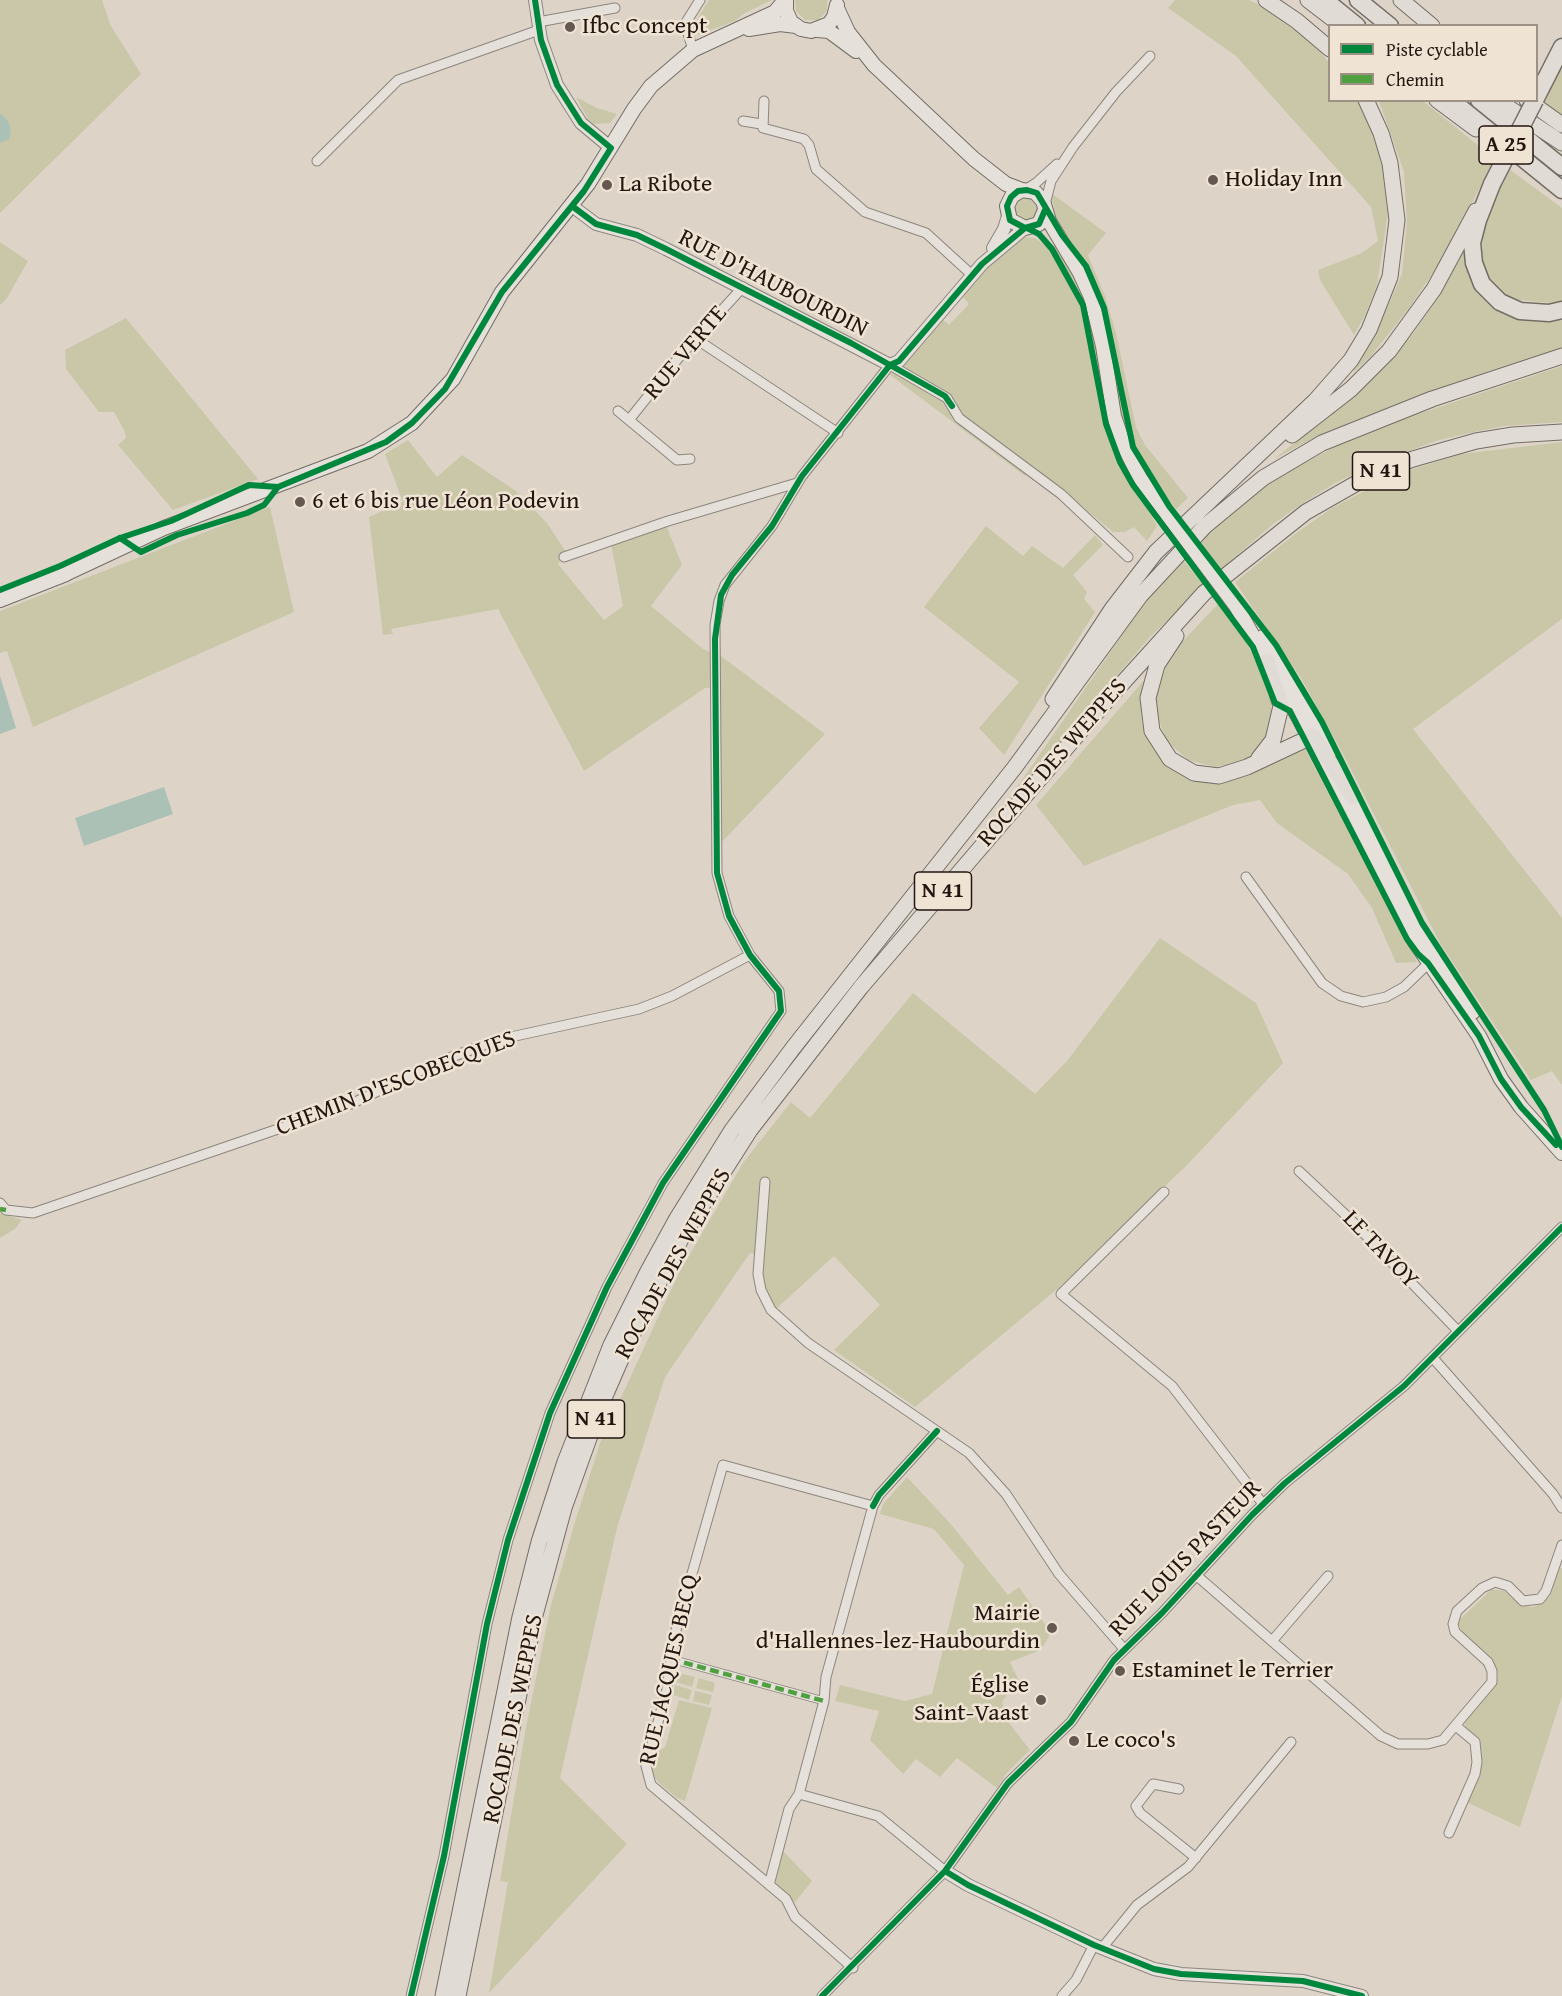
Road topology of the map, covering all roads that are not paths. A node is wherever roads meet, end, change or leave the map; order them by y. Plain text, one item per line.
1 (535, 0) edge
2 (700, 0) edge
3 (786, 0) edge
4 (1266, 0) edge
5 (1308, 0) edge
6 (1325, 0) edge
7 (1358, 0) edge
8 (1401, 0) edge
9 (1415, 0) edge
10 (837, 4) edge
11 (615, 8) dead end
12 (1339, 24) edge
13 (1355, 24) edge
14 (1388, 24) edge
15 (1430, 24) edge
16 (1436, 24) edge
17 (538, 26) junction
18 (796, 26) junction
19 (817, 30) junction
20 (729, 33) junction
21 (1562, 47) edge
22 (1328, 48) edge
23 (693, 50) junction
24 (1150, 56) dead end
25 (874, 65) junction
26 (1538, 95) edge
27 (764, 101) dead end
28 (1367, 102) edge
29 (1440, 102) edge
30 (1453, 102) edge
31 (1481, 102) edge
32 (1500, 102) edge
33 (1530, 102) edge
34 (1534, 102) edge
35 (743, 121) dead end
36 (761, 124) junction
37 (1562, 125) edge
38 (1503, 142) junction
39 (1562, 142) edge
40 (1073, 147) junction
41 (611, 148) junction
42 (974, 159) junction
43 (317, 162) dead end
44 (1562, 167) edge
45 (1492, 184) junction
46 (1024, 190) junction
47 (1562, 190) edge
48 (572, 206) junction
49 (1045, 208) junction
50 (1007, 212) junction
51 (1028, 228) junction
52 (1069, 256) junction
53 (982, 264) junction
54 (972, 274) junction
55 (743, 287) junction
56 (1562, 310) edge
57 (696, 339) junction
58 (1562, 356) edge
59 (890, 365) junction
60 (618, 411) dead end
61 (629, 420) junction
62 (1562, 432) edge
63 (837, 433) junction
64 (690, 459) dead end
65 (1236, 476) junction
66 (797, 483) junction
67 (564, 557) dead end
68 (1128, 557) dead end
69 (1228, 574) junction
70 (0, 600) edge
71 (1236, 606) junction
72 (1267, 661) junction
73 (1309, 736) junction
74 (1247, 767) junction
75 (1351, 803) junction
76 (970, 824) junction
77 (1246, 877) dead end
78 (750, 956) junction
79 (1433, 959) junction
80 (1562, 1152) edge
81 (1299, 1171) dead end
82 (765, 1182) dead end
83 (1164, 1192) dead end
84 (3, 1206) edge
85 (1562, 1227) edge
86 (1458, 1331) junction
87 (1433, 1358) junction
88 (938, 1431) junction
89 (1263, 1504) junction
90 (873, 1506) junction
91 (1562, 1508) edge
92 (1562, 1545) edge
93 (1196, 1575) junction
94 (1328, 1576) dead end
95 (1272, 1641) junction
96 (1124, 1649) junction
97 (671, 1659) junction
98 (824, 1701) junction
99 (1456, 1725) junction
100 (1291, 1742) dead end
101 (1179, 1789) dead end
102 (799, 1794) junction
103 (1449, 1833) dead end
104 (1196, 1858) junction
105 (945, 1871) junction
106 (769, 1885) junction
107 (1098, 1947) junction
108 (853, 1968) junction
109 (443, 1991) edge
110 (411, 1996) edge
111 (458, 1996) edge
112 (822, 1996) edge
113 (1062, 1996) edge
114 (1359, 1996) edge

1 - 17 street
2 - 23 street
3 - 18 main road
3 - 20 main road
4 - 22 highway
5 - 12 highway
6 - 13 highway
7 - 14 highway
8 - 15 highway
9 - 16 highway
10 - 19 main road
10 - 25 main road
11 - 17 street
17 - 41 street
17 - 43 street
18 - 19 main road
18 - 20 main road
19 - 25 main road
20 - 23 main road
21 - 26 highway
23 - 41 main road
24 - 40 street
25 - 42 main road
27 - 36 street
28 - 65 highway
29 - 38 highway
30 - 38 highway, A 25
31 - 44 highway, A 25
32 - 39 highway
33 - 37 highway
34 - 45 highway, bridge
35 - 36 street
36 - 54 street
38 - 47 highway, A 25
40 - 46 street
40 - 49 street
41 - 48 main road
42 - 46 main road
42 - 50 main road
45 - 56 highway
45 - 65 highway
46 - 49 main road
46 - 50 main road
48 - 55 street, RUE D'HAUBOURDIN
48 - 70 main road
49 - 51 main road
49 - 52 main road
50 - 51 main road
50 - 53 street
51 - 52 main road
51 - 53 street
52 - 71 main road, bridge
53 - 54 street
54 - 59 street
55 - 57 street, RUE VERTE
55 - 59 street, RUE D'HAUBOURDIN
57 - 61 street, RUE VERTE
57 - 63 street
58 - 76 highway, N 41
59 - 63 street
59 - 68 street, RUE D'HAUBOURDIN
60 - 61 street, RUE VERTE
61 - 64 street, RUE VERTE
62 - 69 highway, N 41
63 - 66 street
65 - 76 highway
66 - 67 street
66 - 78 street
69 - 74 highway
69 - 111 highway, ROCADE DES WEPPES / N 41
71 - 72 main road
71 - 75 main road
72 - 73 main road
72 - 74 highway
73 - 74 highway
73 - 75 highway
75 - 79 main road
76 - 109 highway, ROCADE DES WEPPES / N 41
77 - 79 street
78 - 84 street, CHEMIN D'ESCOBECQUES
78 - 110 street
79 - 80 main road
81 - 86 street, LE TAVOY
82 - 88 street
83 - 89 street
85 - 86 street, RUE LOUIS PASTEUR
86 - 87 street, RUE LOUIS PASTEUR
87 - 89 street, RUE LOUIS PASTEUR
87 - 91 street
88 - 90 street
88 - 96 street
89 - 93 street, RUE LOUIS PASTEUR
90 - 97 street, RUE JACQUES BECQ
90 - 98 street
92 - 99 street
93 - 95 street
93 - 96 street, RUE LOUIS PASTEUR
94 - 95 street
95 - 99 street
96 - 105 street, RUE LOUIS PASTEUR
97 - 98 street
97 - 106 street, RUE JACQUES BECQ
98 - 102 street
99 - 103 street
100 - 104 street
101 - 104 street
102 - 105 street
102 - 106 street
104 - 107 street
105 - 107 street
105 - 108 street, RUE LOUIS PASTEUR
106 - 108 street, RUE JACQUES BECQ
107 - 113 street
107 - 114 street
108 - 112 street, RUE LOUIS PASTEUR

